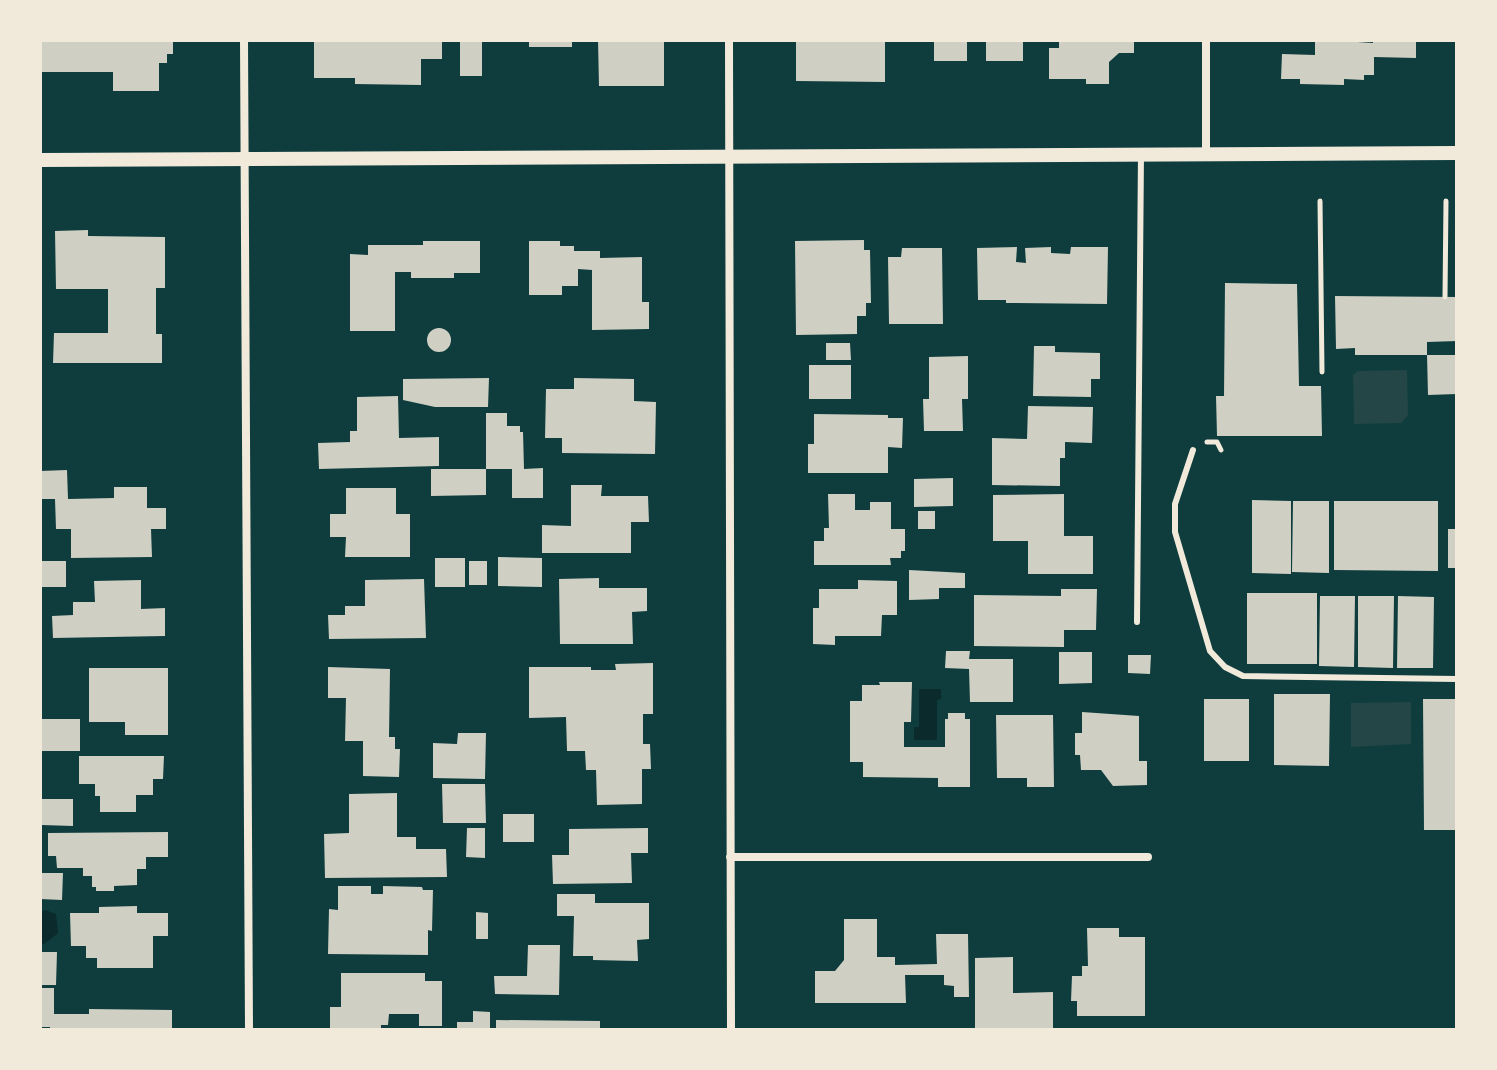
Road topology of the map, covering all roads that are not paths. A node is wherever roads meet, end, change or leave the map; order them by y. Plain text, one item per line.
1 (244, 40) edge
2 (729, 40) edge
3 (1206, 40) edge
4 (1141, 153) junction
5 (1206, 153) junction
6 (1457, 153) edge
7 (729, 155) junction
8 (40, 160) edge
9 (244, 160) junction
10 (1193, 450) dead end
11 (1137, 622) dead end
12 (1457, 679) edge
13 (730, 857) junction
14 (1148, 857) dead end
15 (249, 1030) edge
16 (731, 1030) edge

1 - 9 street
2 - 7 street
3 - 5 street
4 - 5 street
4 - 7 street
4 - 11 lane
5 - 6 street
7 - 9 street
7 - 13 street
8 - 9 street
9 - 15 street
10 - 12 lane
13 - 14 street
13 - 16 street

